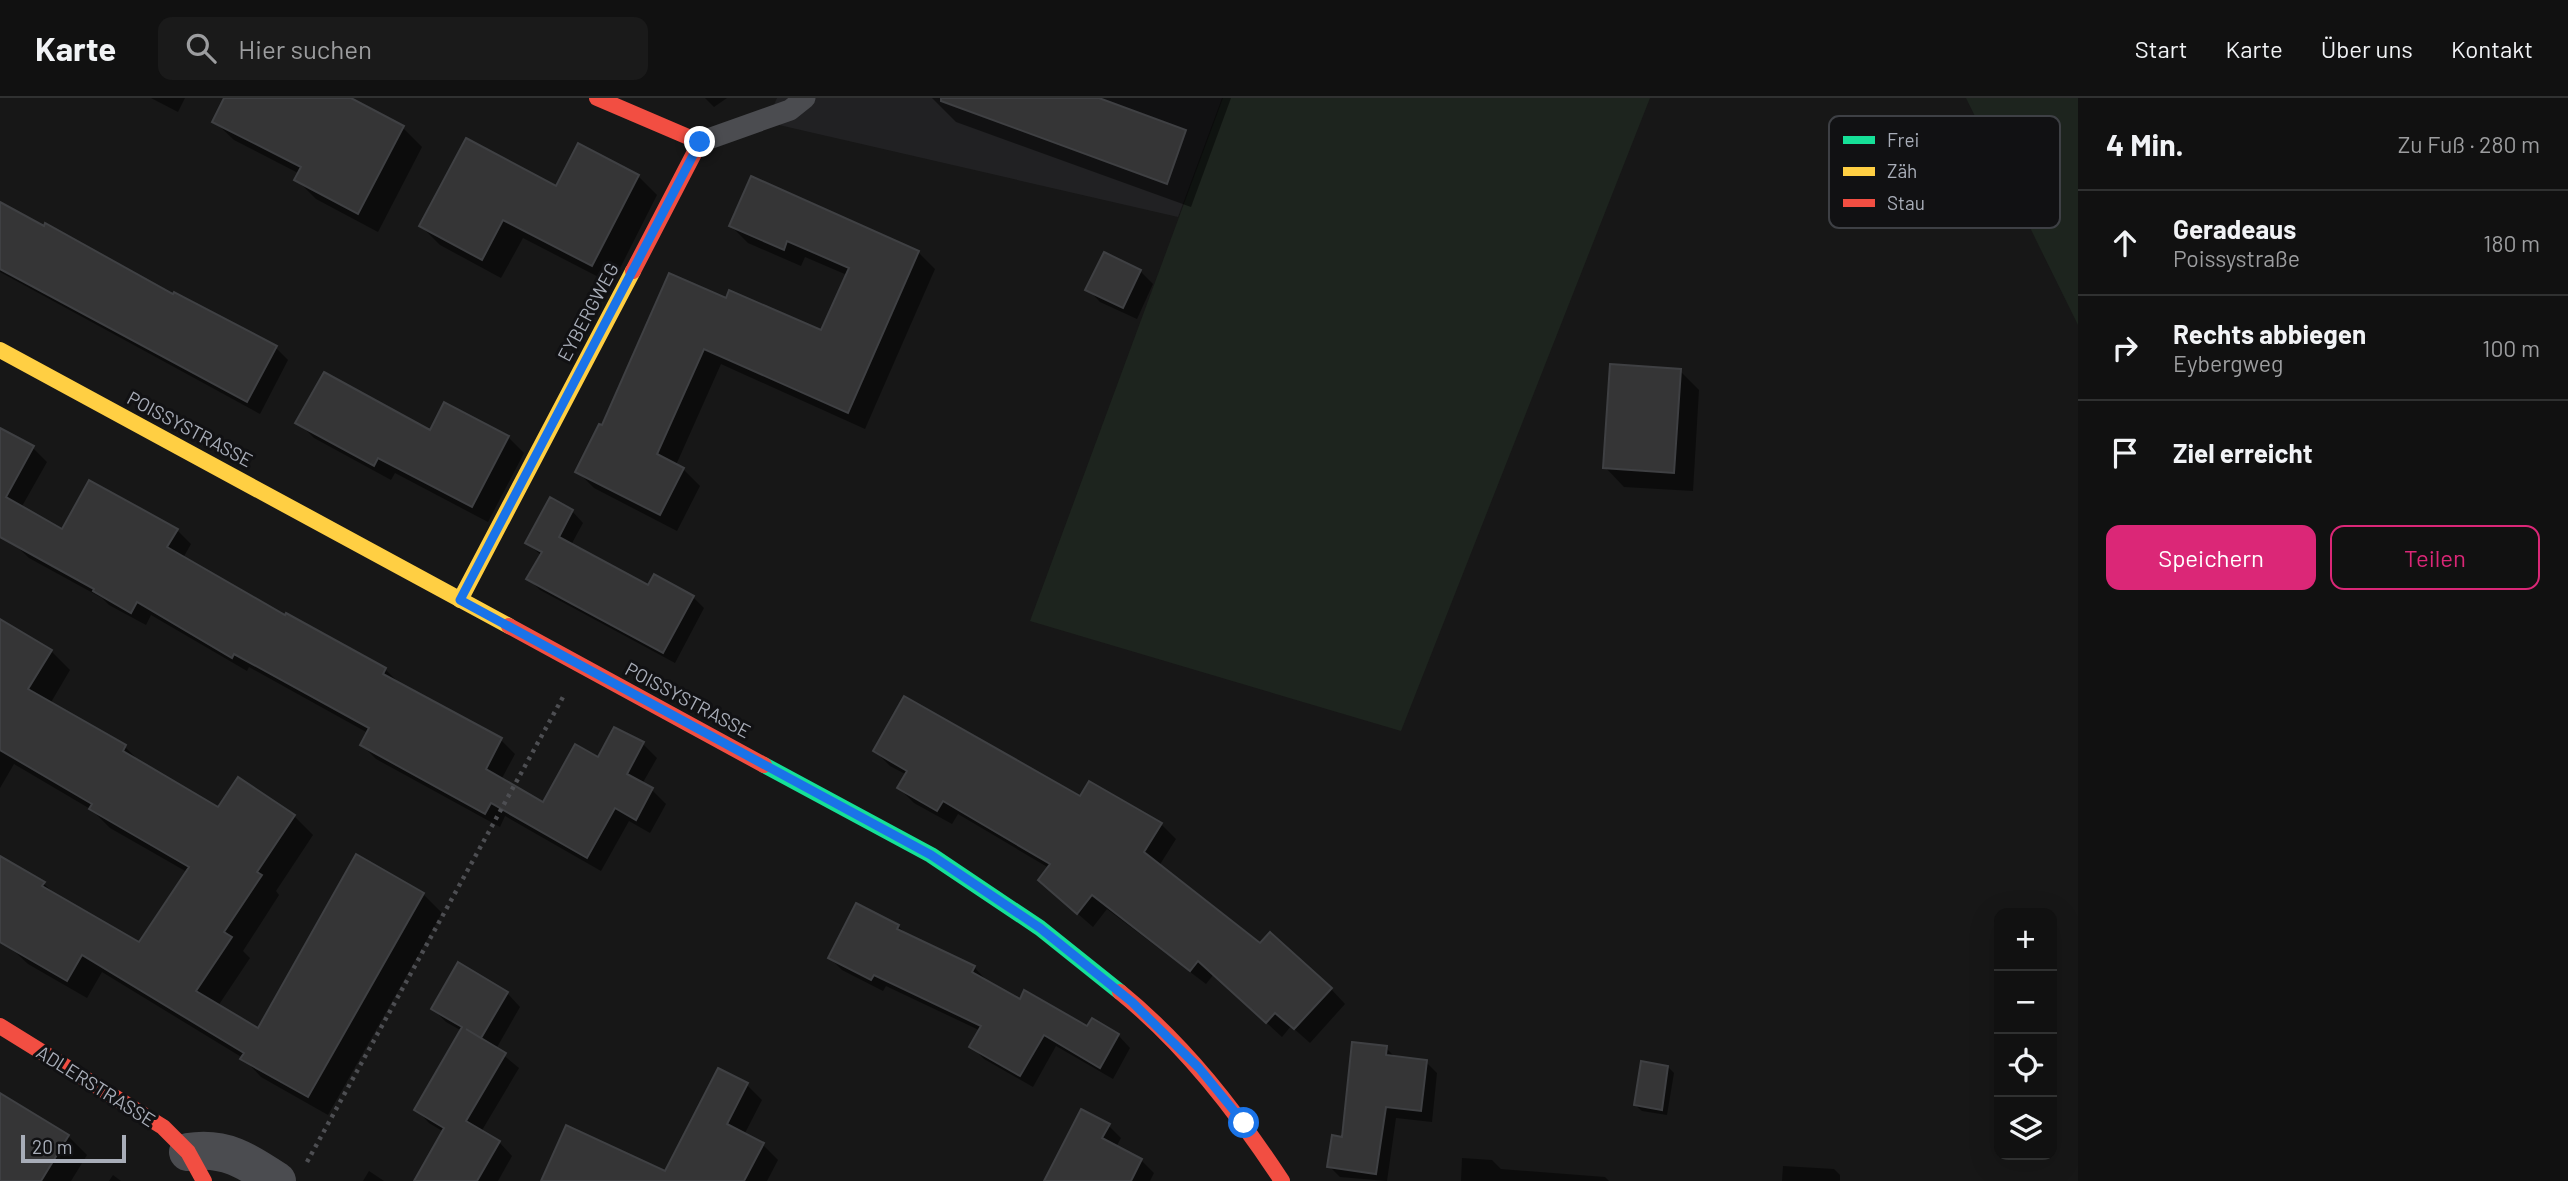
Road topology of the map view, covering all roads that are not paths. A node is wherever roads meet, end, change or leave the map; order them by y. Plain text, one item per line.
1 (597, 98) edge
2 (805, 98) edge
3 (700, 142) junction
4 (0, 350) edge
5 (460, 600) junction
6 (0, 1027) edge
7 (196, 1166) edge
8 (291, 1173) edge
9 (1282, 1181) edge

1 - 3 street
2 - 3 lane
3 - 5 street, EYBERGWEG
4 - 5 street, POISSYSTRASSE
5 - 9 street, POISSYSTRASSE
6 - 7 street, ADLERSTRASSE
7 - 8 street, ADLERSTRASSE

